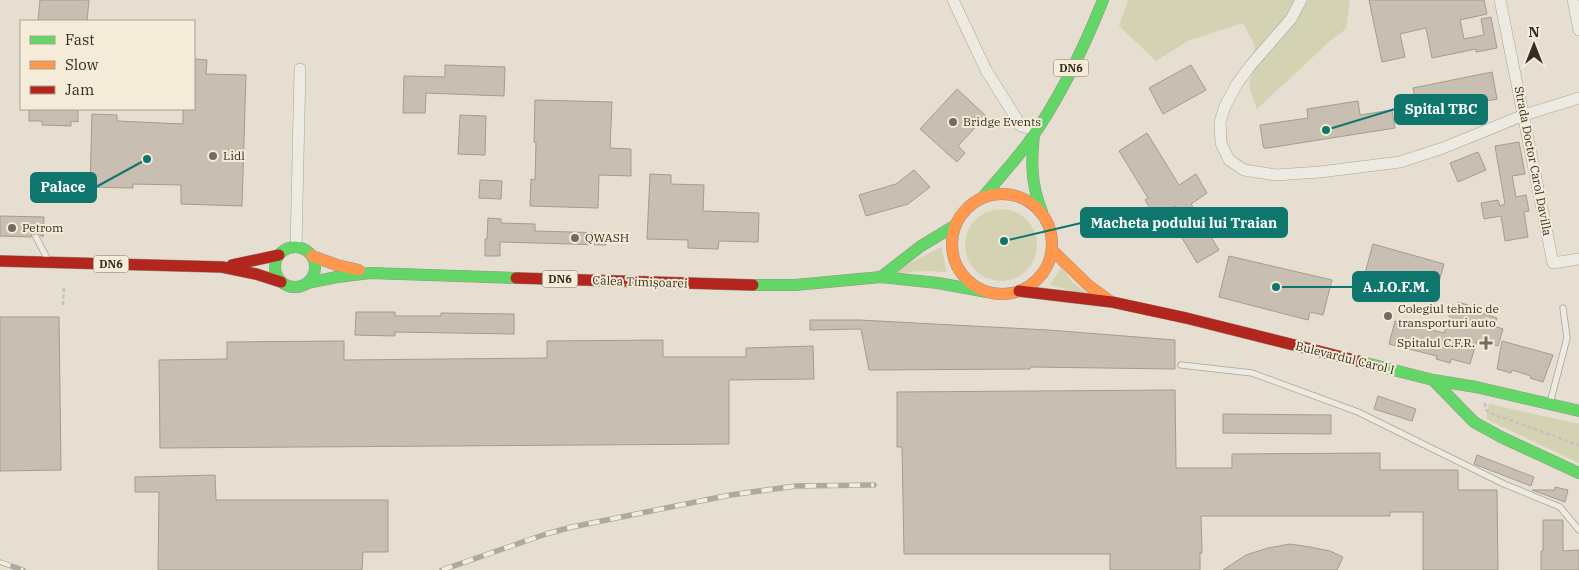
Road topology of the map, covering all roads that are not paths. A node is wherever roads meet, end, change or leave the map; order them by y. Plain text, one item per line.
1 (953, 0) edge
2 (1104, 0) edge
3 (1301, 0) edge
4 (1500, 0) edge
5 (1573, 0) edge
6 (1579, 30) edge
7 (300, 68) dead end
8 (1579, 98) edge
9 (1524, 115) junction
10 (1035, 132) junction
11 (979, 197) junction
12 (1043, 214) junction
13 (955, 220) junction
14 (36, 237) dead end
15 (296, 247) junction
16 (1052, 250) junction
17 (279, 255) junction
18 (312, 256) junction
19 (1579, 259) edge
20 (0, 261) edge
21 (49, 262) junction
22 (222, 267) junction
23 (370, 273) junction
24 (880, 277) junction
25 (281, 282) junction
26 (307, 283) junction
27 (1019, 291) junction
28 (987, 292) junction
29 (1112, 302) junction
30 (1563, 308) dead end
31 (1181, 365) dead end
32 (1433, 380) junction
33 (1550, 404) junction
34 (1579, 411) edge
35 (1579, 473) edge
36 (1579, 530) edge

1 - 10 street
2 - 10 main road, DN6
3 - 9 street
4 - 9 street, Strada Doctor Carol Davilla
5 - 6 street
7 - 15 street
8 - 9 street
9 - 19 street, Strada Doctor Carol Davilla
10 - 11 main road, DN6
10 - 12 main road, DN6
11 - 12 main road
11 - 13 main road, DN6
12 - 16 main road, DN6
13 - 24 main road, DN6
13 - 28 main road
14 - 21 lane
15 - 17 main road, DN6
15 - 18 main road, DN6
16 - 27 main road, DN6
16 - 29 main road, Bulevardul Carol I
17 - 22 main road, DN6
17 - 25 main road
18 - 23 main road, Calea Timișoarei / DN6
18 - 26 main road
20 - 21 main road, DN6
21 - 22 main road, DN6
22 - 25 main road, DN6
23 - 24 main road, Calea Timișoarei / DN6
23 - 26 main road, Calea Timișoarei / DN6
24 - 28 main road, Calea Timișoarei / DN6
25 - 26 main road, DN6
27 - 28 main road, DN6
27 - 29 main road, Bulevardul Carol I
29 - 32 main road, Bulevardul Carol I
30 - 33 lane
31 - 36 lane
32 - 33 main road, Bulevardul Carol I
32 - 35 main road
33 - 34 main road, Bulevardul Carol I

